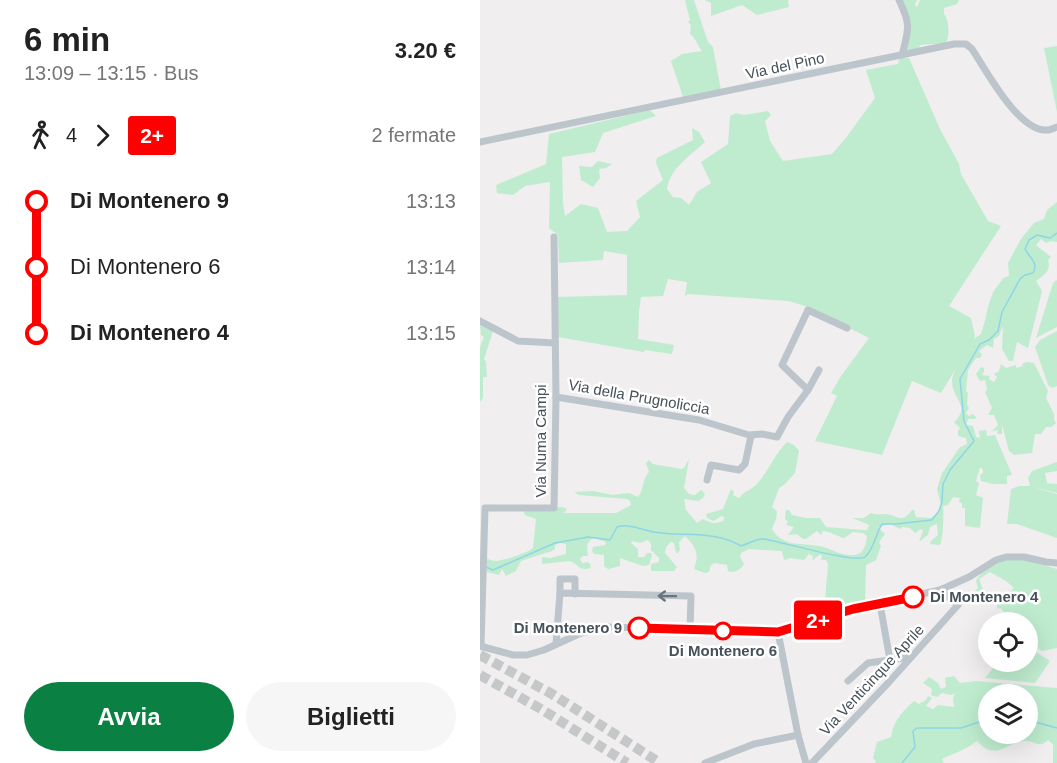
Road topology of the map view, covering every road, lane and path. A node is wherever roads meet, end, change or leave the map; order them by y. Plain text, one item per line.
1 (899, 0) edge
2 (902, 55) junction
3 (1057, 127) edge
4 (480, 142) edge
5 (554, 237) dead end
6 (480, 321) edge
7 (847, 328) dead end
8 (555, 343) junction
9 (819, 370) dead end
10 (808, 390) junction
11 (556, 397) junction
12 (751, 436) junction
13 (708, 480) dead end
14 (1057, 563) edge
15 (940, 590) junction
16 (560, 593) junction
17 (575, 594) junction
18 (880, 604) junction
19 (690, 630) junction
20 (778, 632) junction
21 (556, 644) junction
22 (481, 646) edge
23 (911, 657) junction
24 (890, 660) junction
25 (848, 681) dead end
26 (798, 735) junction
27 (705, 763) edge
28 (806, 763) edge
29 (812, 763) edge

1 - 2 street
2 - 3 street, Via del Pino
2 - 4 street, Via del Pino
5 - 8 street, Via Numa Campi
6 - 8 street
7 - 10 street
8 - 11 street, Via Numa Campi
9 - 10 street, Via della Prugnoliccia
10 - 12 street, Via della Prugnoliccia
11 - 12 street, Via della Prugnoliccia
11 - 22 street, Via Numa Campi
12 - 13 street
14 - 15 street
15 - 18 street
15 - 23 street, Via Venticinque Aprile
16 - 17 street
16 - 17 street
16 - 21 street
19 -> 17 street
18 - 20 street
18 - 24 street
19 - 20 street
19 - 21 street
20 - 26 street
21 - 22 street
23 - 24 street
23 - 29 street, Via Venticinque Aprile
24 - 25 street
26 - 27 street
26 - 28 street

